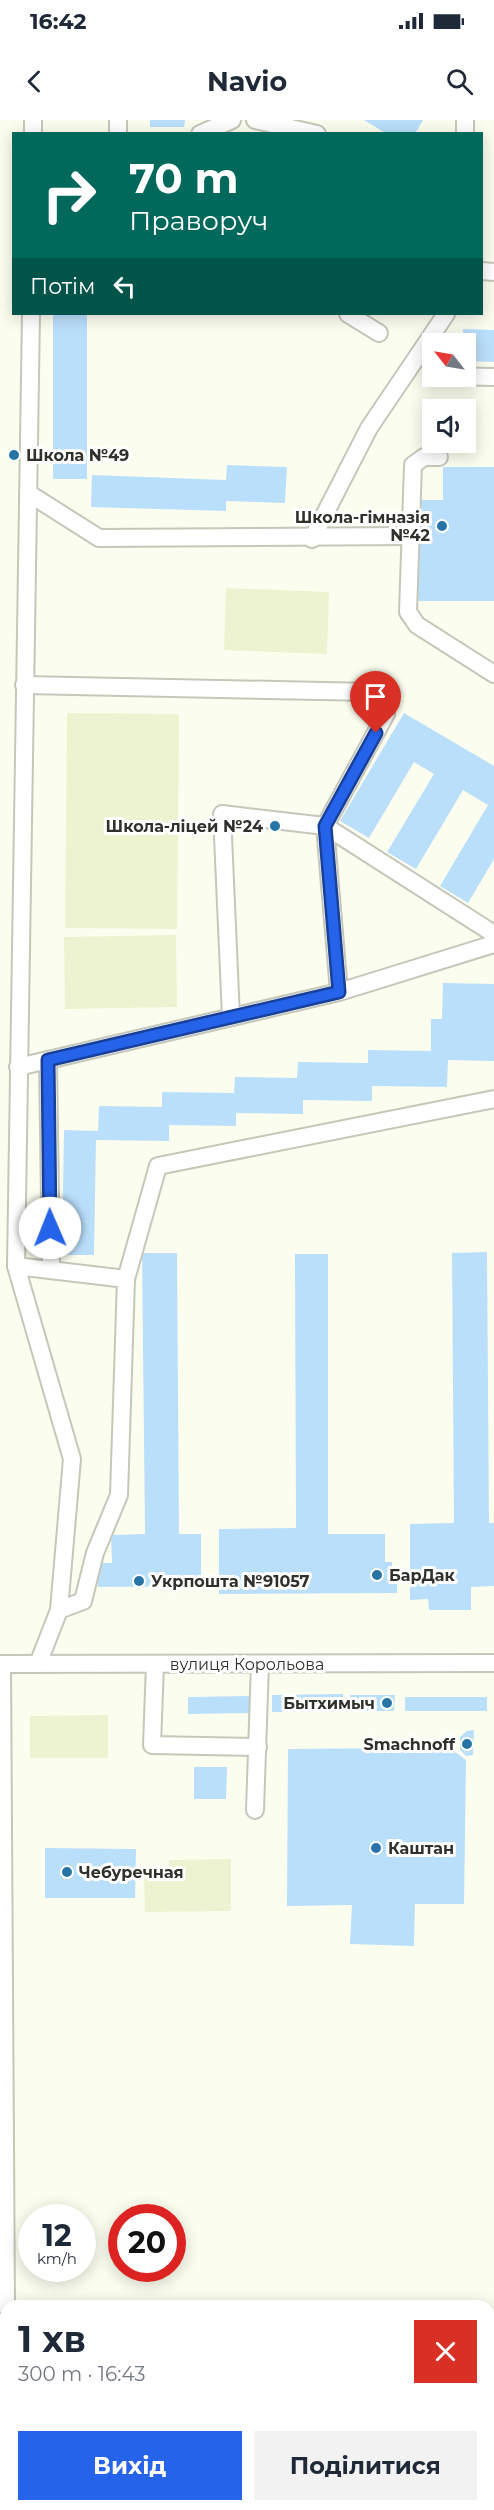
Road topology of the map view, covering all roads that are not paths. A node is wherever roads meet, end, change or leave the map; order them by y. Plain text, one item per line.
1 (255, 120) edge
2 (226, 121) edge
3 (204, 132) edge
4 (308, 132) edge
5 (31, 315) edge
6 (350, 315) edge
7 (446, 315) edge
8 (379, 333) dead end
9 (437, 333) edge
10 (422, 359) edge
11 (476, 377) edge
12 (494, 377) edge
13 (439, 457) dead end
14 (28, 493) junction
15 (409, 536) junction
16 (312, 538) junction
17 (494, 674) edge
18 (24, 684) junction
19 (325, 826) junction
20 (494, 934) edge
21 (494, 944) edge
22 (339, 992) junction
23 (231, 1017) junction
24 (48, 1060) junction
25 (18, 1067) junction
26 (494, 1100) edge
27 (16, 1266) junction
28 (51, 1270) junction
29 (126, 1279) junction
30 (60, 1610) junction
31 (494, 1663) edge
32 (1, 1664) edge
33 (38, 1664) junction
34 (155, 1664) junction
35 (260, 1664) junction
36 (258, 1747) junction
37 (255, 1810) dead end
38 (2, 1899) edge
39 (3, 2198) edge
40 (6, 2300) edge

1 - 4 street
2 - 3 street
5 - 14 street
6 - 8 street
7 - 9 street
10 - 16 street
11 - 12 street
13 - 15 street
14 - 16 street
14 - 18 street
15 - 16 street
15 - 17 street
18 - 19 street
18 - 25 street
19 - 20 street
19 - 22 street
19 - 23 street
21 - 22 street
22 - 23 street
23 - 24 street
24 - 25 street
24 - 28 street
25 - 27 street
26 - 29 street
27 - 28 street
27 - 30 street
28 - 29 street
29 - 30 street
30 - 33 street
31 - 35 street, вулиця Корольова
32 - 33 street, вулиця Корольова
32 - 38 street
33 - 34 street, вулиця Корольова
34 - 35 street, вулиця Корольова
34 - 36 street
35 - 36 street
36 - 37 street
38 - 39 street
39 - 40 street

